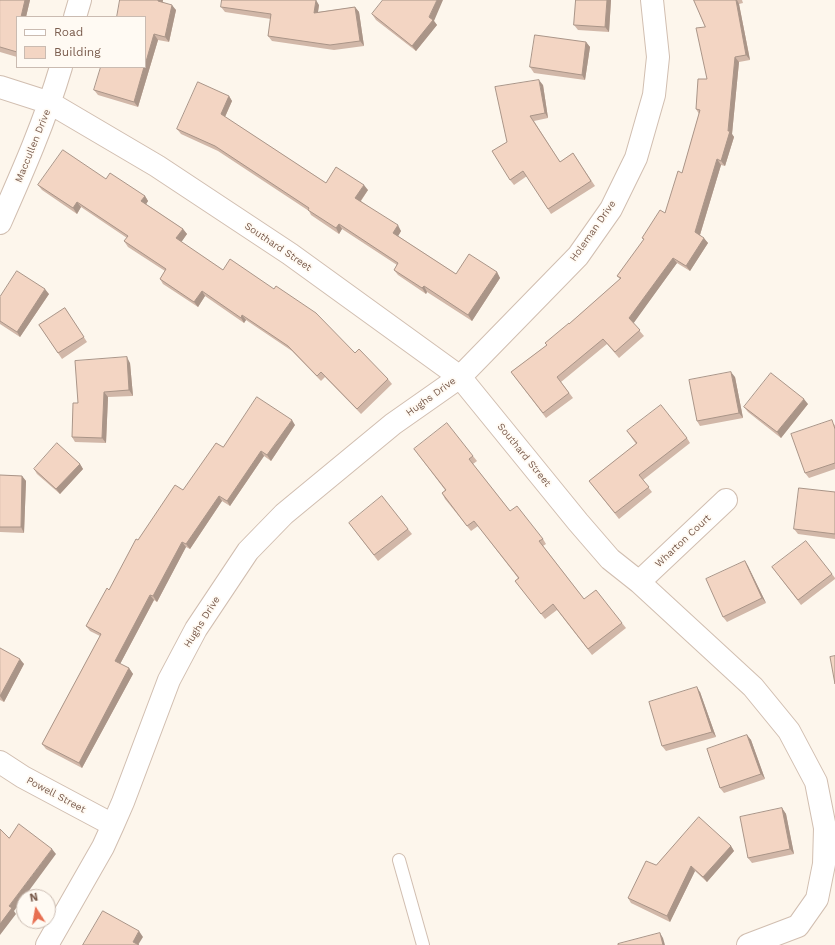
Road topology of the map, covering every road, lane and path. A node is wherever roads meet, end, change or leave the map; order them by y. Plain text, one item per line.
1 (80, 0) edge
2 (652, 0) edge
3 (75, 16) edge
4 (61, 68) edge
5 (0, 87) edge
6 (50, 103) junction
7 (0, 222) edge
8 (460, 377) junction
9 (726, 500) dead end
10 (639, 582) junction
11 (0, 762) edge
12 (113, 825) junction
13 (399, 860) dead end
14 (47, 945) edge
15 (423, 945) edge
16 (748, 945) edge

1 - 3 street
2 - 8 street, Holeman Drive
4 - 6 street, Maccullen Drive
5 - 6 street, Southard Street
6 - 7 street, Maccullen Drive
6 - 8 street, Southard Street
8 - 10 street, Southard Street
8 - 12 street, Hughs Drive
9 - 10 street, Wharton Court
10 - 16 street, Southard Street
11 - 12 street, Powell Street
12 - 14 street, Hughs Drive
13 - 15 lane

